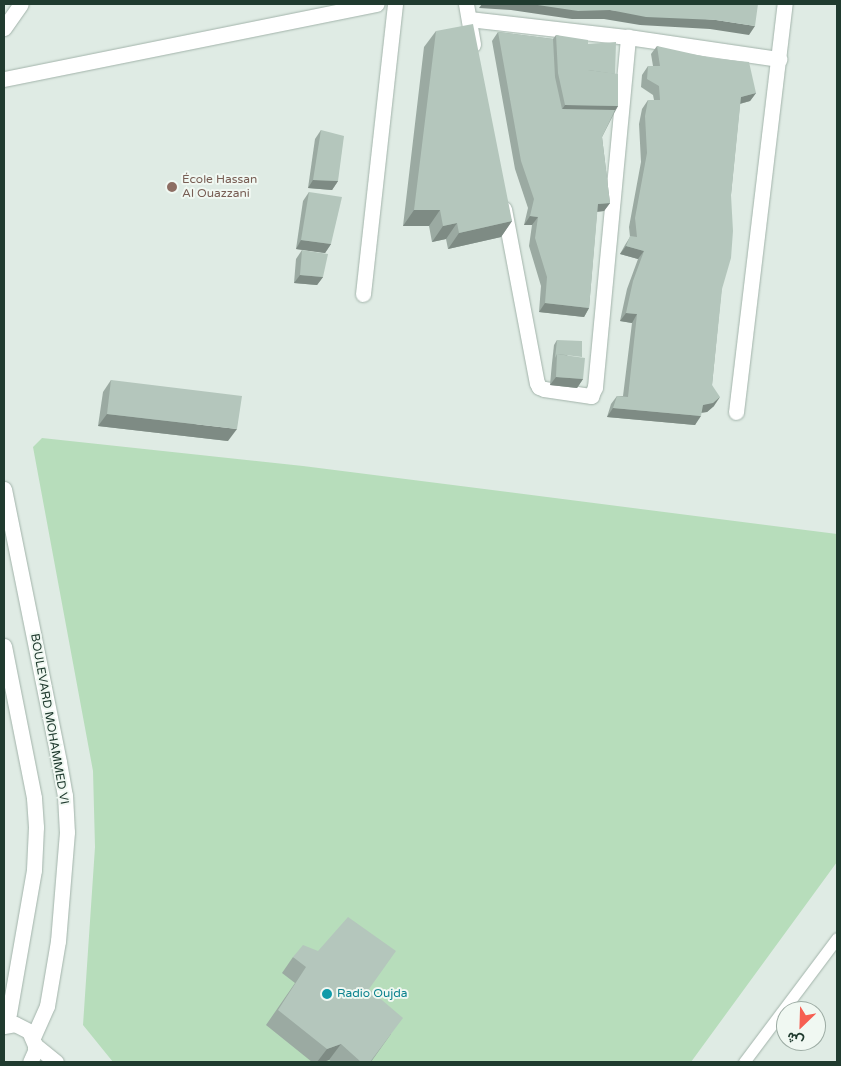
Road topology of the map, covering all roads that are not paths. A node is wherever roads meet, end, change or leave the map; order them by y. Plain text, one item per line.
1 (21, 4) edge
2 (377, 4) edge
3 (395, 4) edge
4 (466, 4) edge
5 (785, 4) edge
6 (469, 19) junction
7 (4, 28) edge
8 (628, 37) junction
9 (476, 58) edge
10 (780, 59) junction
11 (4, 79) edge
12 (502, 195) edge
13 (363, 294) dead end
14 (736, 412) dead end
15 (4, 489) edge
16 (4, 648) edge
17 (837, 938) edge
18 (5, 1025) edge
19 (34, 1041) junction
20 (30, 1062) edge
21 (56, 1062) edge
22 (744, 1062) edge

1 - 7 street
2 - 11 street
3 - 13 street
4 - 6 street
5 - 10 street
6 - 8 street
6 - 9 street
8 - 10 street
8 - 12 street
10 - 14 street
15 - 19 street, BOULEVARD MOHAMMED VI
16 - 18 street
17 - 22 lane
18 - 19 street
19 - 20 street, BOULEVARD MOHAMMED VI
19 - 21 street

